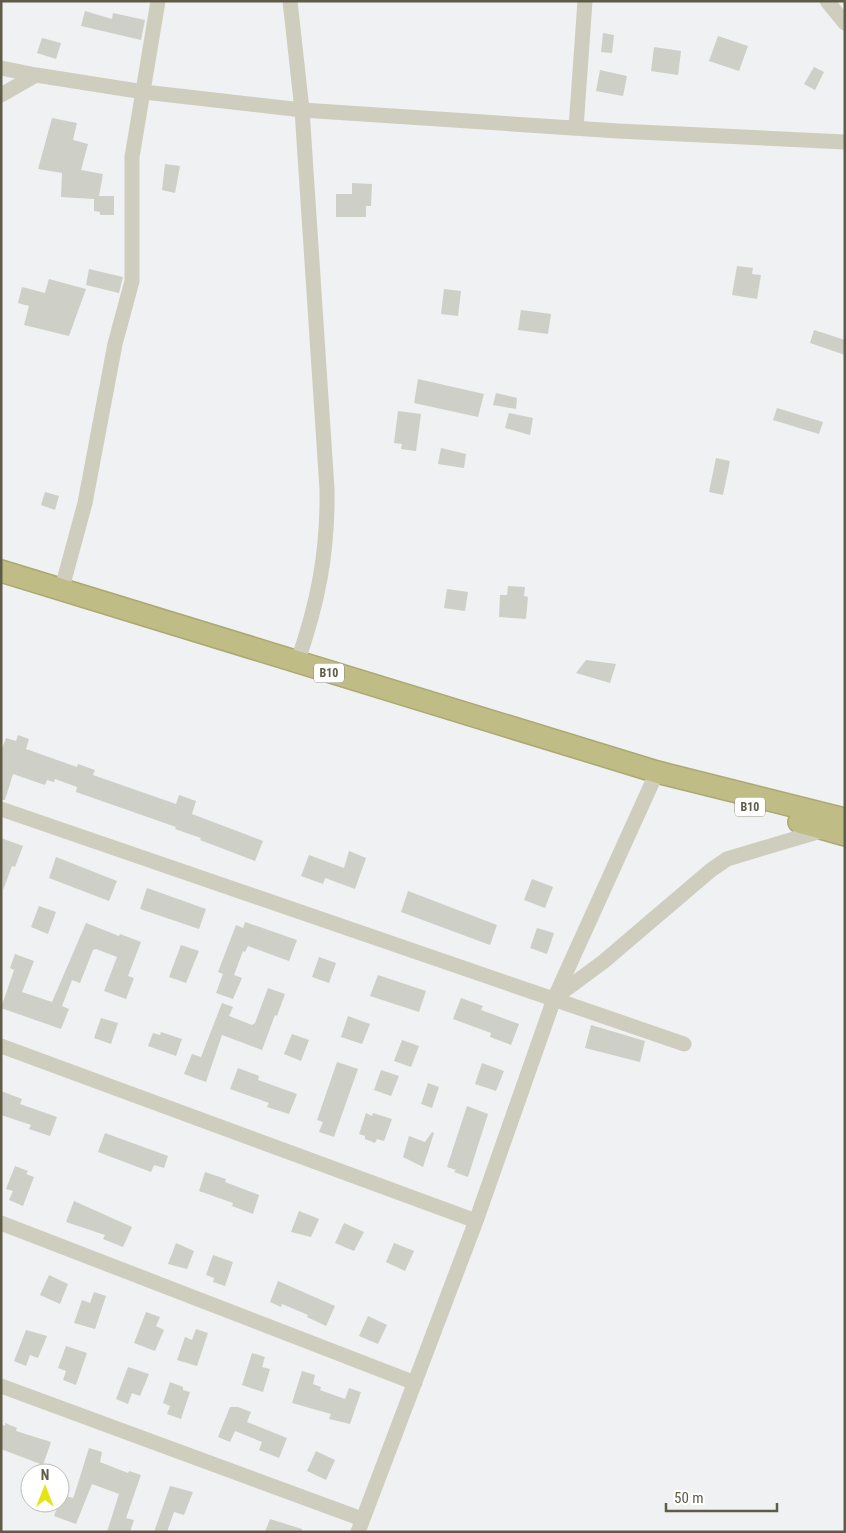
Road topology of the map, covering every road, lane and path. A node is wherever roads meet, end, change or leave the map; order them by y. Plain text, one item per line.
1 (158, 1) edge
2 (290, 1) edge
3 (584, 1) edge
4 (827, 1) edge
5 (845, 23) edge
6 (1, 68) edge
7 (36, 75) junction
8 (144, 92) junction
9 (1, 96) edge
10 (302, 110) junction
11 (576, 128) junction
12 (845, 142) edge
13 (1, 571) edge
14 (62, 588) junction
15 (298, 663) junction
16 (657, 772) junction
17 (1, 809) edge
18 (845, 819) edge
19 (824, 829) junction
20 (845, 835) edge
21 (554, 999) junction
22 (684, 1044) dead end
23 (1, 1046) edge
24 (476, 1221) junction
25 (1, 1223) edge
26 (415, 1383) junction
27 (1, 1386) edge
28 (360, 1526) edge

1 - 8 street
2 - 10 street
3 - 11 street
4 - 5 street
6 - 7 street
7 - 8 street
7 - 9 street
8 - 10 street
8 - 14 street
10 - 11 street
10 - 15 street
11 - 12 street
13 - 14 highway, B10
14 - 15 highway, B10
15 - 16 highway, B10
16 - 18 highway, B10
16 - 19 highway, B10
16 - 21 street
17 - 21 street
19 - 20 highway, B10
19 - 21 street
21 - 22 street
21 - 24 street
23 - 24 street
24 - 26 street
25 - 26 street
26 - 28 street
27 - 28 street

